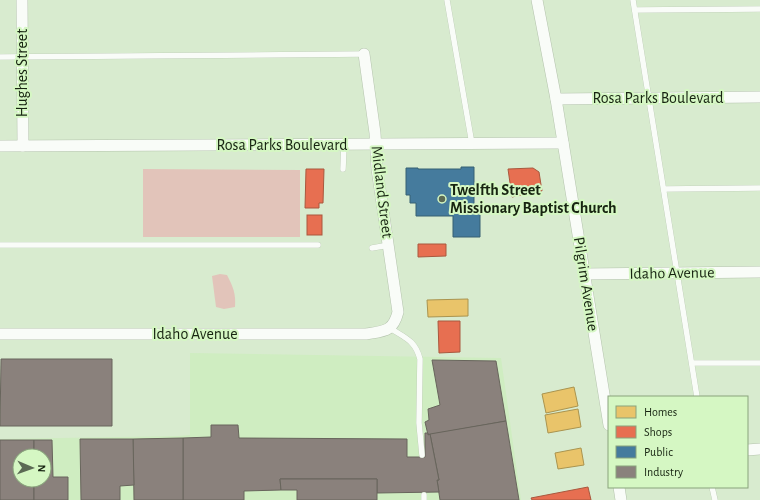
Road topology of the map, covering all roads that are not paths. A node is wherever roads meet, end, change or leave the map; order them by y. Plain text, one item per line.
1 (22, 0) edge
2 (447, 0) edge
3 (537, 0) edge
4 (633, 0) edge
5 (760, 9) edge
6 (635, 10) junction
7 (364, 54) joint
8 (0, 57) edge
9 (22, 57) junction
10 (760, 97) edge
11 (649, 98) junction
12 (556, 99) junction
13 (472, 144) junction
14 (563, 144) junction
15 (344, 145) junction
16 (375, 145) junction
17 (0, 146) edge
18 (23, 146) junction
19 (343, 169) dead end
20 (760, 188) edge
21 (664, 189) junction
22 (0, 244) edge
23 (318, 245) dead end
24 (389, 245) junction
25 (372, 248) dead end
26 (760, 272) edge
27 (677, 273) junction
28 (584, 274) junction
29 (390, 328) junction
30 (0, 334) edge
31 (692, 363) junction
32 (760, 363) edge
33 (697, 396) edge
34 (608, 419) edge
35 (760, 449) edge
36 (748, 450) edge
37 (422, 454) dead end
38 (619, 488) edge
39 (712, 488) edge
40 (621, 500) edge
41 (715, 500) edge

1 - 9 street, Hughes Street
2 - 13 lane
3 - 12 street
4 - 6 lane
5 - 6 lane
6 - 11 lane
7 - 9 lane
7 - 16 street, Midland Street
8 - 9 lane
9 - 18 street, Hughes Street
10 - 11 street, Rosa Parks Boulevard
11 - 12 street, Rosa Parks Boulevard
11 - 21 lane
12 - 14 street, Pilgrim Avenue
13 - 14 street, Rosa Parks Boulevard
13 - 16 street, Rosa Parks Boulevard
14 - 28 street, Pilgrim Avenue
15 - 16 street, Rosa Parks Boulevard
15 - 18 street, Rosa Parks Boulevard
15 - 19 lane
16 - 24 street, Midland Street
17 - 18 street, Rosa Parks Boulevard
20 - 21 lane
21 - 27 lane
22 - 23 lane
24 - 25 lane
24 - 29 street, Midland Street
26 - 27 street, Idaho Avenue
27 - 28 street, Idaho Avenue
27 - 31 lane
28 - 34 street, Pilgrim Avenue
29 - 30 street, Idaho Avenue
29 - 37 lane
31 - 32 lane
31 - 33 lane
35 - 36 street
38 - 40 street
39 - 41 lane

